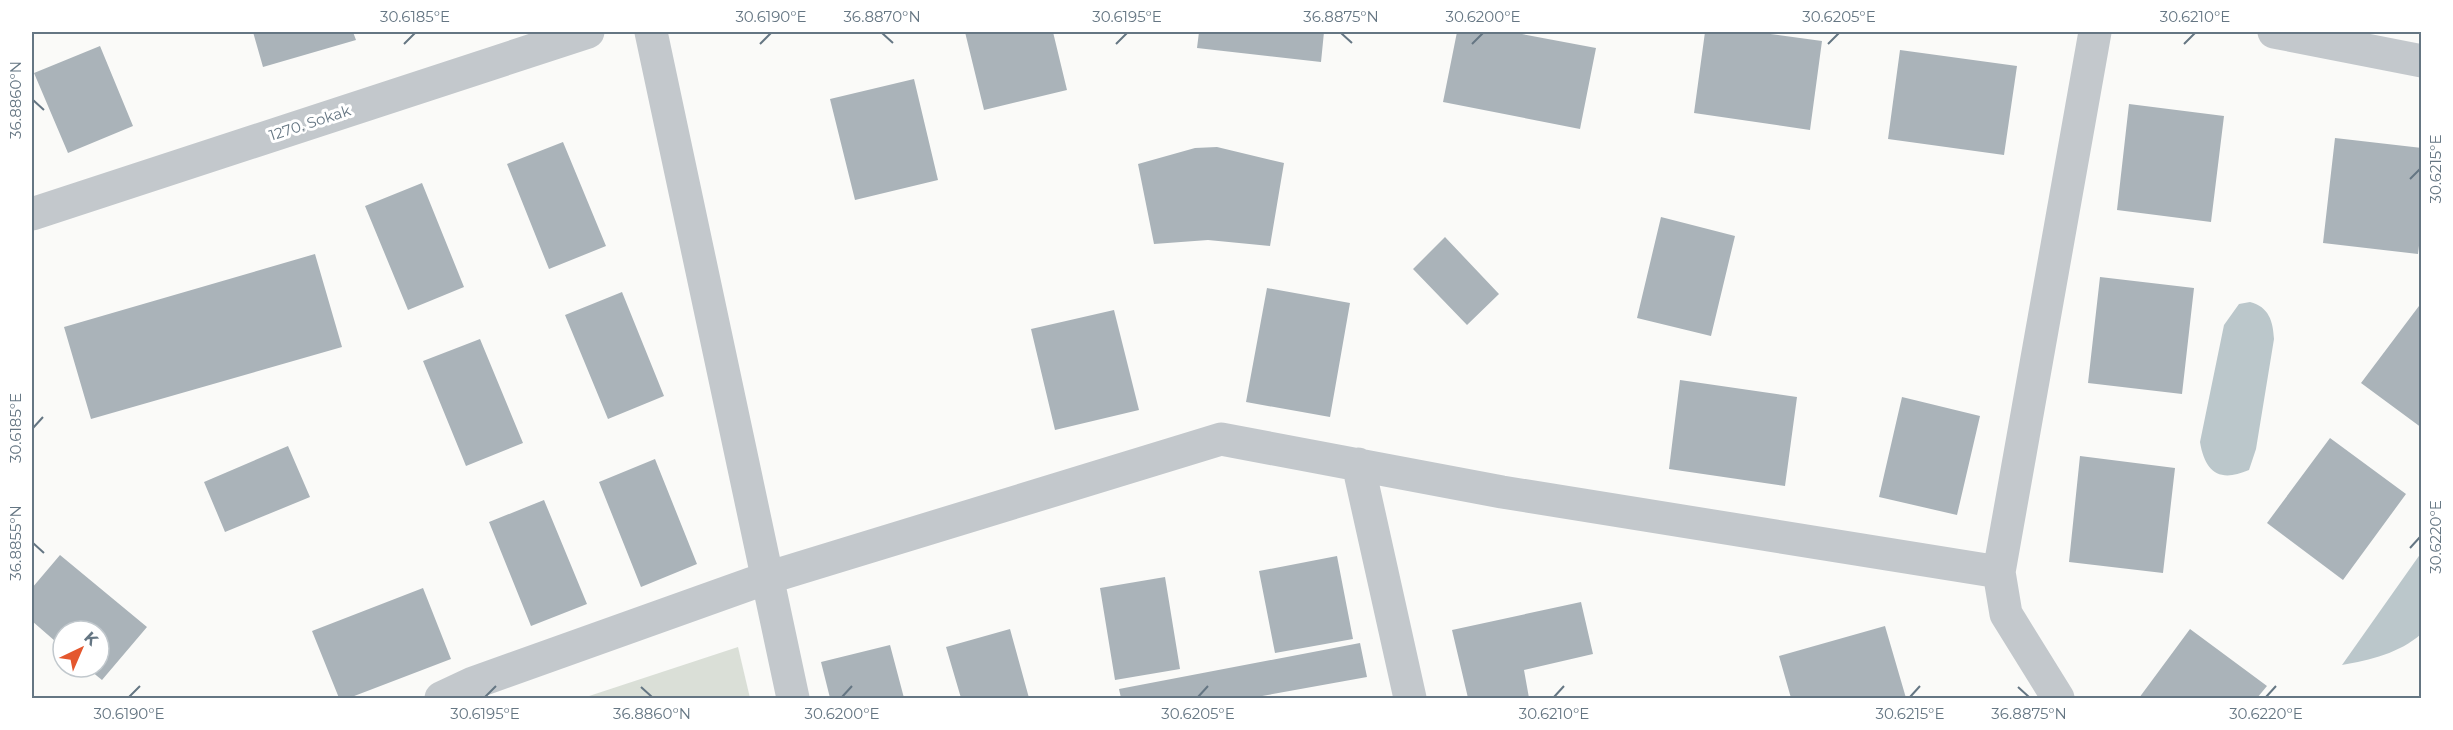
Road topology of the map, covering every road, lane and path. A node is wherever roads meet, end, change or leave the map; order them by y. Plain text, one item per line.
1 (588, 32) edge
2 (651, 32) edge
3 (2095, 32) edge
4 (2274, 32) edge
5 (2421, 61) edge
6 (32, 214) edge
7 (1358, 464) junction
8 (1999, 572) junction
9 (767, 578) junction
10 (441, 699) edge
11 (793, 699) edge
12 (1410, 699) edge
13 (2058, 699) edge

1 - 6 street, 1270. Sokak
2 - 9 street
3 - 8 street
4 - 5 street
7 - 8 street
7 - 9 street
7 - 12 street
8 - 13 street
9 - 10 street
9 - 11 street

